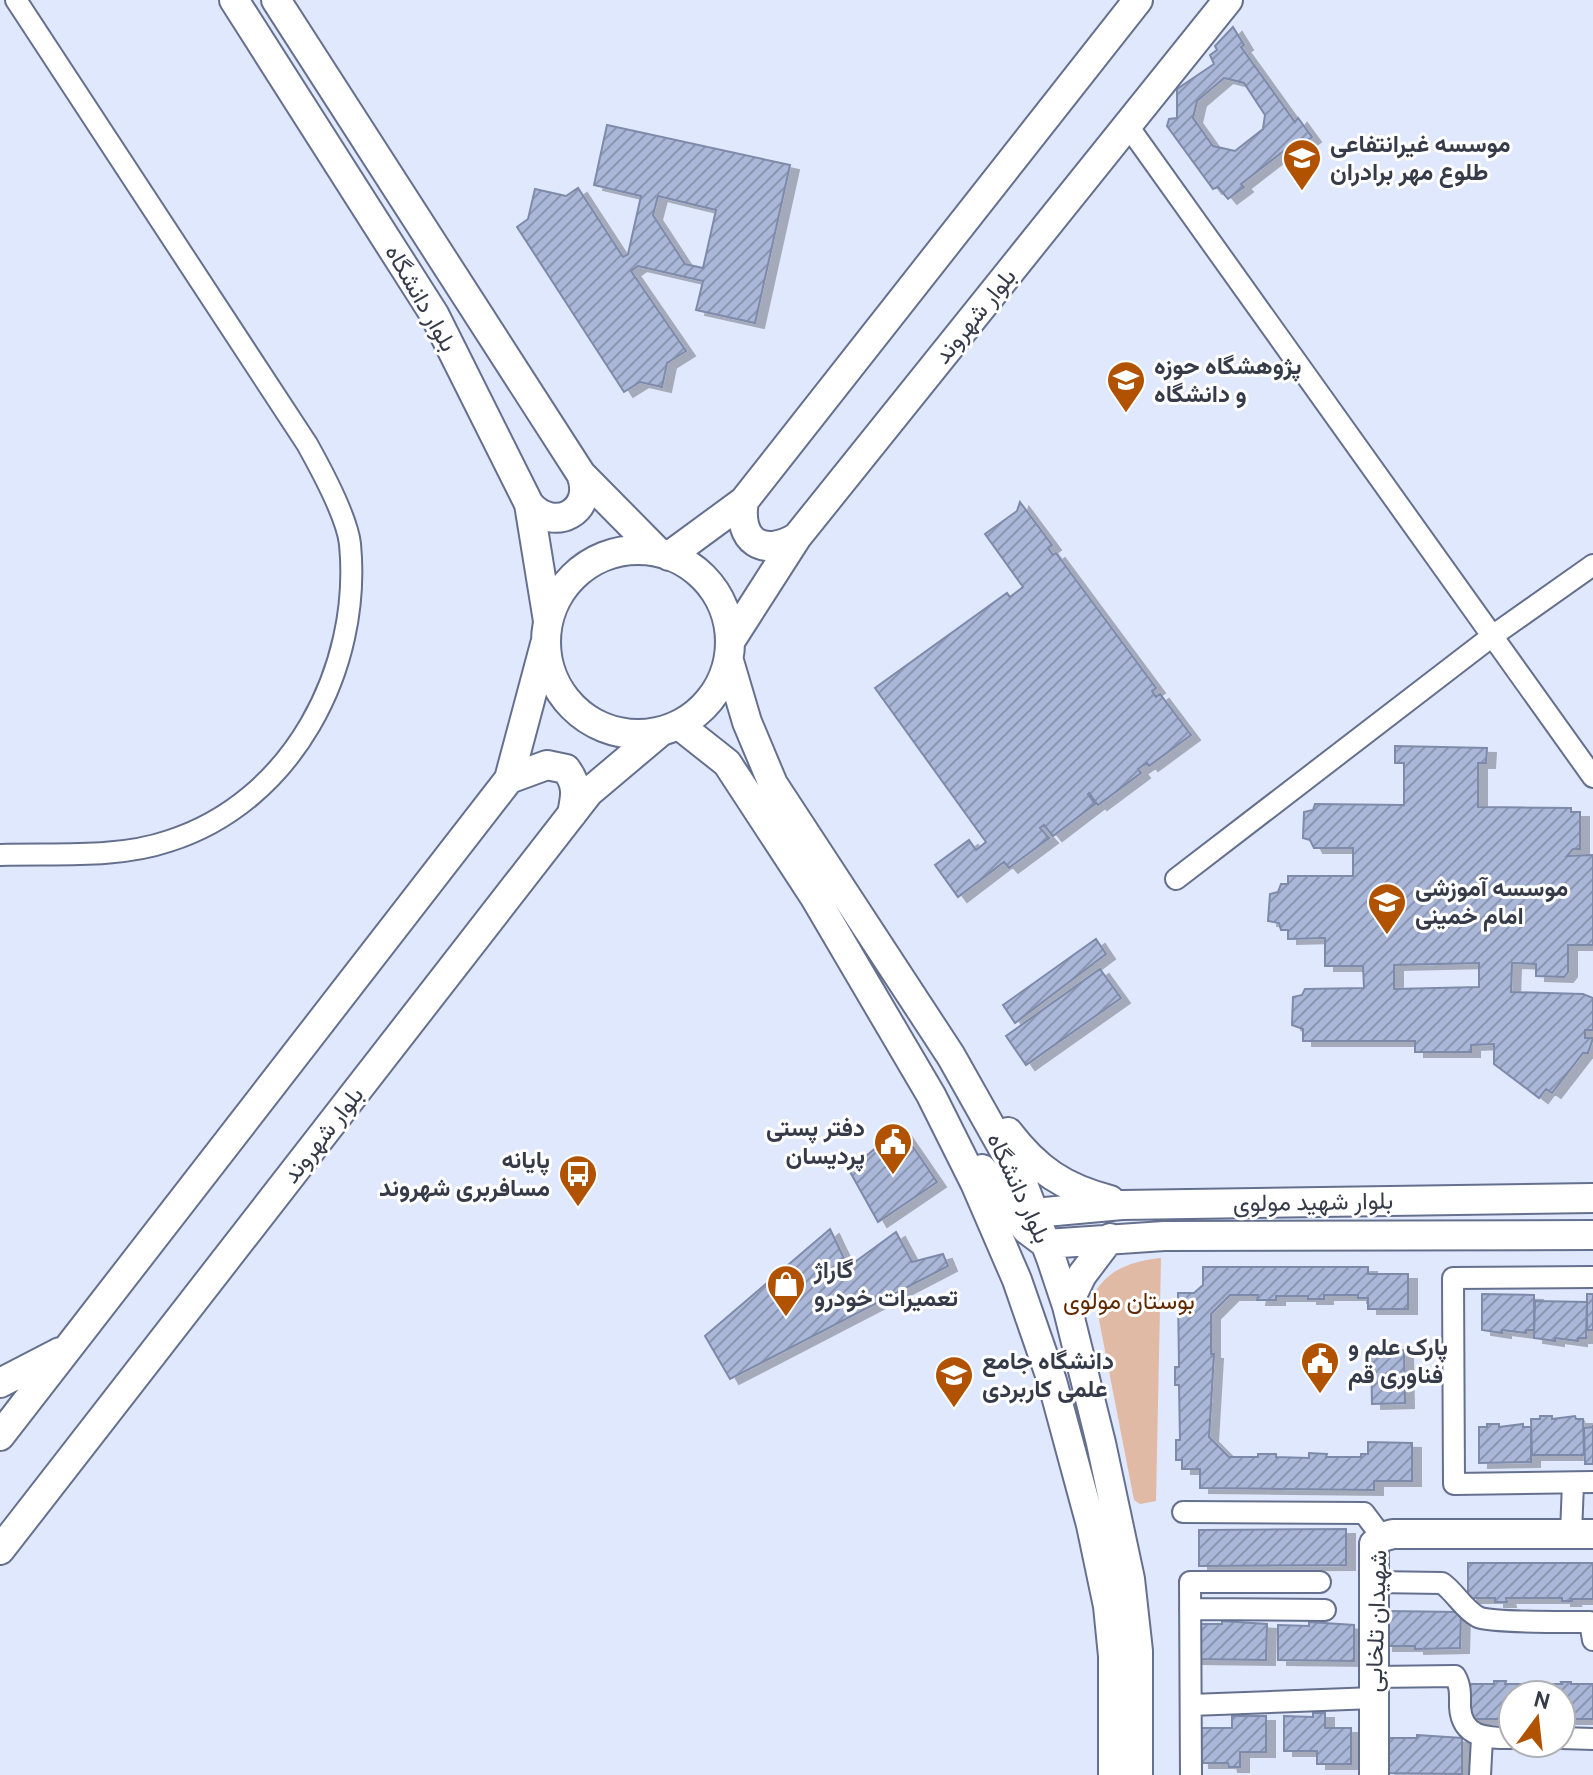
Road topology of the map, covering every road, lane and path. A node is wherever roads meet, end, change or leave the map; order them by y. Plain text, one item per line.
1 (16, 0) edge
2 (234, 0) edge
3 (276, 0) edge
4 (1138, 0) edge
5 (1228, 0) edge
6 (1128, 126) junction
7 (581, 474) junction
8 (744, 501) junction
9 (529, 504) junction
10 (797, 537) junction
11 (664, 554) junction
12 (1593, 565) edge
13 (547, 633) junction
14 (1491, 637) junction
15 (730, 650) junction
16 (669, 729) junction
17 (1593, 777) edge
18 (509, 779) junction
19 (572, 814) junction
20 (0, 855) edge
21 (1176, 879) dead end
22 (951, 1056) junction
23 (947, 1128) junction
24 (1593, 1198) edge
25 (1122, 1205) junction
26 (1081, 1207) junction
27 (1035, 1229) junction
28 (1593, 1235) edge
29 (1101, 1239) junction
30 (1593, 1277) edge
31 (1067, 1306) junction
32 (1038, 1337) junction
33 (68, 1348) junction
34 (0, 1383) edge
35 (0, 1436) edge
36 (1583, 1482) edge
37 (1183, 1512) dead end
38 (1582, 1534) edge
39 (1382, 1537) junction
40 (0, 1550) edge
41 (1320, 1582) dead end
42 (1374, 1582) junction
43 (1190, 1609) junction
44 (1325, 1610) dead end
45 (1592, 1628) edge
46 (1374, 1687) junction
47 (1191, 1705) junction
48 (1482, 1738) junction
49 (1497, 1738) edge
50 (1113, 1775) edge
51 (1138, 1775) edge
52 (1191, 1775) edge
53 (1374, 1775) edge
54 (1480, 1775) edge

1 - 20 street
2 - 9 main road, بلوار دانشگاه
3 - 7 main road, بلوار دانشگاه
4 - 8 main road
5 - 6 main road, بلوار شهروند
6 - 10 main road, بلوار شهروند
6 - 14 street
7 - 9 main road
7 - 11 main road, بلوار دانشگاه
8 - 10 main road
8 - 11 main road
9 - 13 main road, بلوار دانشگاه
10 - 15 main road, بلوار شهروند
11 - 13 main road
11 - 15 main road
12 - 14 street
13 - 16 main road
13 - 18 main road
14 - 17 street
14 - 21 street
15 - 16 main road
15 - 22 main road, بلوار دانشگاه
16 - 19 main road, بلوار شهروند
16 - 23 main road, بلوار دانشگاه
18 - 19 main road
18 - 33 main road
19 - 40 main road, بلوار شهروند
22 - 25 main road
22 - 27 main road, بلوار دانشگاه
23 - 27 main road
23 - 32 main road, بلوار دانشگاه
24 - 25 main road, بلوار شهید مولوی
25 - 26 main road, بلوار شهید مولوی
26 - 27 main road, بلوار شهید مولوی
26 - 29 main road
27 - 29 main road, بلوار شهید مولوی
27 - 31 main road, بلوار دانشگاه
27 - 32 main road
28 - 29 main road, بلوار شهید مولوی
29 - 31 main road
30 - 36 street
31 - 51 main road, بلوار دانشگاه
32 - 50 main road, بلوار دانشگاه
33 - 34 main road
33 - 35 main road
36 - 38 street
37 - 39 street
38 - 39 main road, شهیدان تلخابی
39 - 42 main road, شهیدان تلخابی
41 - 43 street
42 - 45 street
42 - 46 main road, شهیدان تلخابی
43 - 44 street
43 - 47 street
46 - 47 street
46 - 48 street
46 - 53 main road, شهیدان تلخابی
47 - 52 street
48 - 49 street
48 - 54 street

